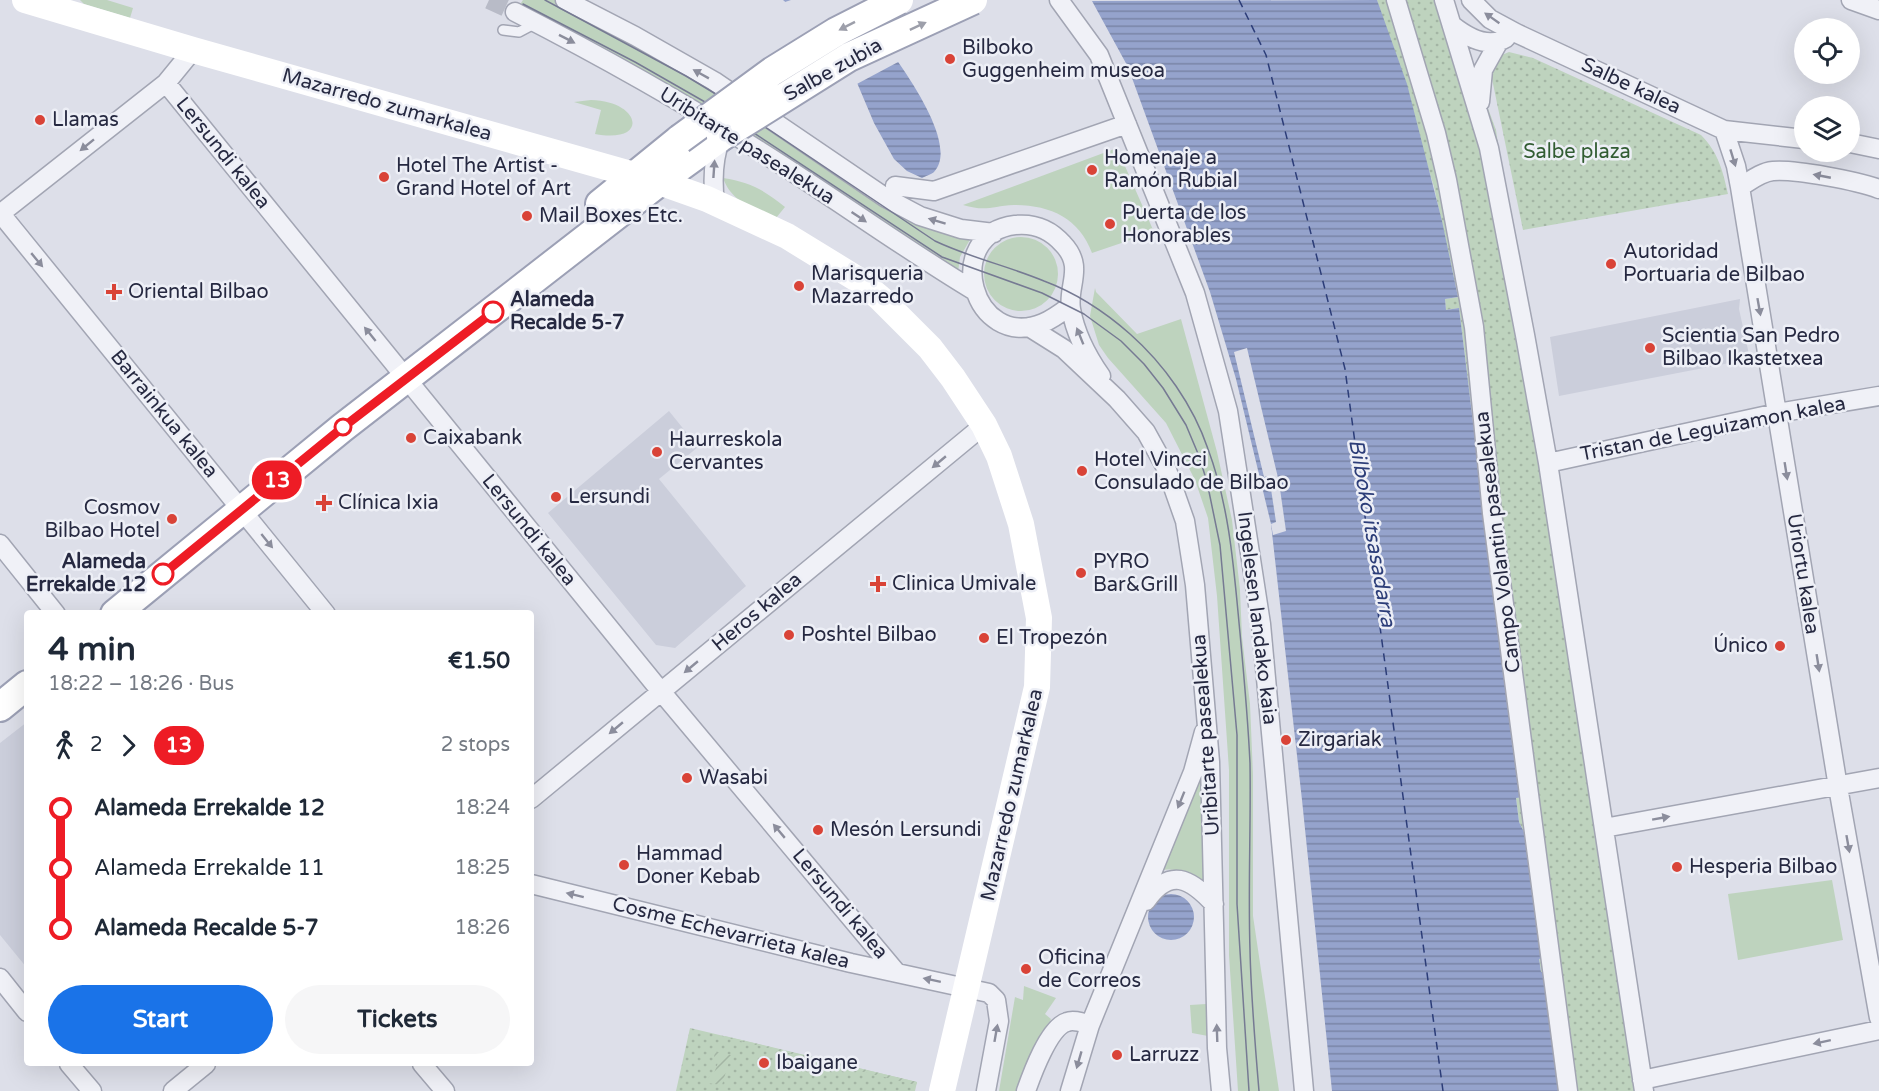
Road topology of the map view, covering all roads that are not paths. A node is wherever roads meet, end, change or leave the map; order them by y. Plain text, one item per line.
1 (25, 0) edge
2 (565, 0) edge
3 (900, 0) edge
4 (973, 0) edge
5 (1059, 0) edge
6 (1396, 0) edge
7 (1444, 0) edge
8 (1471, 0) edge
9 (1851, 0) edge
10 (1879, 10) edge
11 (515, 12) tunnel mouth
12 (536, 23) junction
13 (1452, 25) junction
14 (502, 30) dead end
15 (1516, 33) junction
16 (1498, 43) junction
17 (193, 50) junction
18 (166, 83) junction
19 (1479, 112) junction
20 (1127, 124) junction
21 (1724, 130) junction
22 (1794, 138) edge
23 (700, 143) junction
24 (1860, 145) edge
25 (1879, 149) edge
26 (647, 178) junction
27 (895, 186) dead end
28 (1740, 187) junction
29 (1879, 189) edge
30 (715, 202) junction
31 (0, 214) edge
32 (994, 233) junction
33 (973, 290) junction
34 (1070, 306) junction
35 (1029, 327) junction
36 (406, 379) junction
37 (1879, 396) edge
38 (1117, 399) junction
39 (1776, 413) junction
40 (984, 425) junction
41 (1548, 463) junction
42 (242, 510) junction
43 (0, 544) edge
44 (53, 610) edge
45 (120, 610) edge
46 (324, 610) edge
47 (24, 687) edge
48 (661, 691) junction
49 (0, 706) edge
50 (1206, 725) junction
51 (1879, 778) edge
52 (1838, 787) junction
53 (534, 797) edge
54 (1604, 828) junction
55 (534, 885) edge
56 (1214, 904) junction
57 (1132, 921) junction
58 (897, 973) junction
59 (0, 978) edge
60 (967, 988) junction
61 (24, 1008) edge
62 (1879, 1018) edge
63 (1090, 1025) junction
64 (1879, 1029) edge
65 (71, 1066) edge
66 (204, 1066) edge
67 (424, 1066) edge
68 (1643, 1085) edge
69 (92, 1091) edge
70 (173, 1091) edge
71 (445, 1091) edge
72 (942, 1091) edge
73 (986, 1091) edge
74 (1026, 1091) edge
75 (1070, 1091) edge
76 (1221, 1091) edge
77 (1304, 1091) edge
78 (1568, 1091) edge

1 - 17 main road, Mazarredo zumarkalea
32 -> 2 street, Uribitarte pasealekua
3 -> 23 main road, Salbe zubia, bridge
23 -> 4 main road, Salbe zubia, bridge
5 - 20 street, Ingelesen landako kaia
6 - 78 street, Campo Volantin pasealekua
7 - 13 street
15 -> 8 street, Salbe kalea
9 - 10 street
11 - 12 street, Uribitarte pasealekua
12 - 14 lane
12 -> 33 street, Uribitarte pasealekua
13 - 16 street
13 - 19 street
15 - 16 street
15 - 21 street, Salbe kalea
16 - 19 street
17 - 18 street
17 - 26 main road, Mazarredo zumarkalea
18 -> 31 street
36 -> 18 street, Lersundi kalea
19 - 41 street
20 - 27 street
20 - 77 street, Ingelesen landako kaia
21 - 22 street, Salbe kalea
21 -> 28 street, Uriortu kalea
23 - 26 main road
30 -> 23 street
24 - 25 street
26 - 30 main road, Mazarredo zumarkalea
26 - 36 main road
29 -> 28 street
28 -> 39 street, Uriortu kalea
30 - 40 main road, Mazarredo zumarkalea
31 -> 42 street, Barrainkua kalea
32 - 33 street
32 - 34 street
33 - 35 street
34 - 35 street
38 -> 34 street, Uribitarte pasealekua
35 - 38 street, Uribitarte pasealekua
36 - 42 main road
36 - 48 street, Lersundi kalea
37 - 39 street, Tristan de Leguizamon kalea
38 - 50 street, Uribitarte pasealekua
39 - 41 street, Tristan de Leguizamon kalea
39 -> 52 street, Uriortu kalea
40 -> 48 street, Heros kalea
40 - 60 main road, Mazarredo zumarkalea
41 - 54 street
42 - 45 main road
42 -> 46 street, Barrainkua kalea
43 - 44 street
47 - 49 main road
48 -> 53 street, Heros kalea
58 -> 48 street, Lersundi kalea
50 - 56 street, Uribitarte pasealekua
50 -> 57 street
51 - 52 street
54 -> 52 street
52 -> 62 street, Uriortu kalea
54 - 68 street
58 -> 55 street, Cosme Echevarrieta kalea
56 - 57 street
76 -> 56 street, Uribitarte pasealekua
57 - 63 street
60 -> 58 street, Cosme Echevarrieta kalea
59 - 61 street
60 - 72 main road, Mazarredo zumarkalea
73 -> 60 street, Cosme Echevarrieta kalea
63 - 74 street
63 -> 75 street
64 -> 68 street
65 - 69 street
66 - 70 street
67 - 71 street

